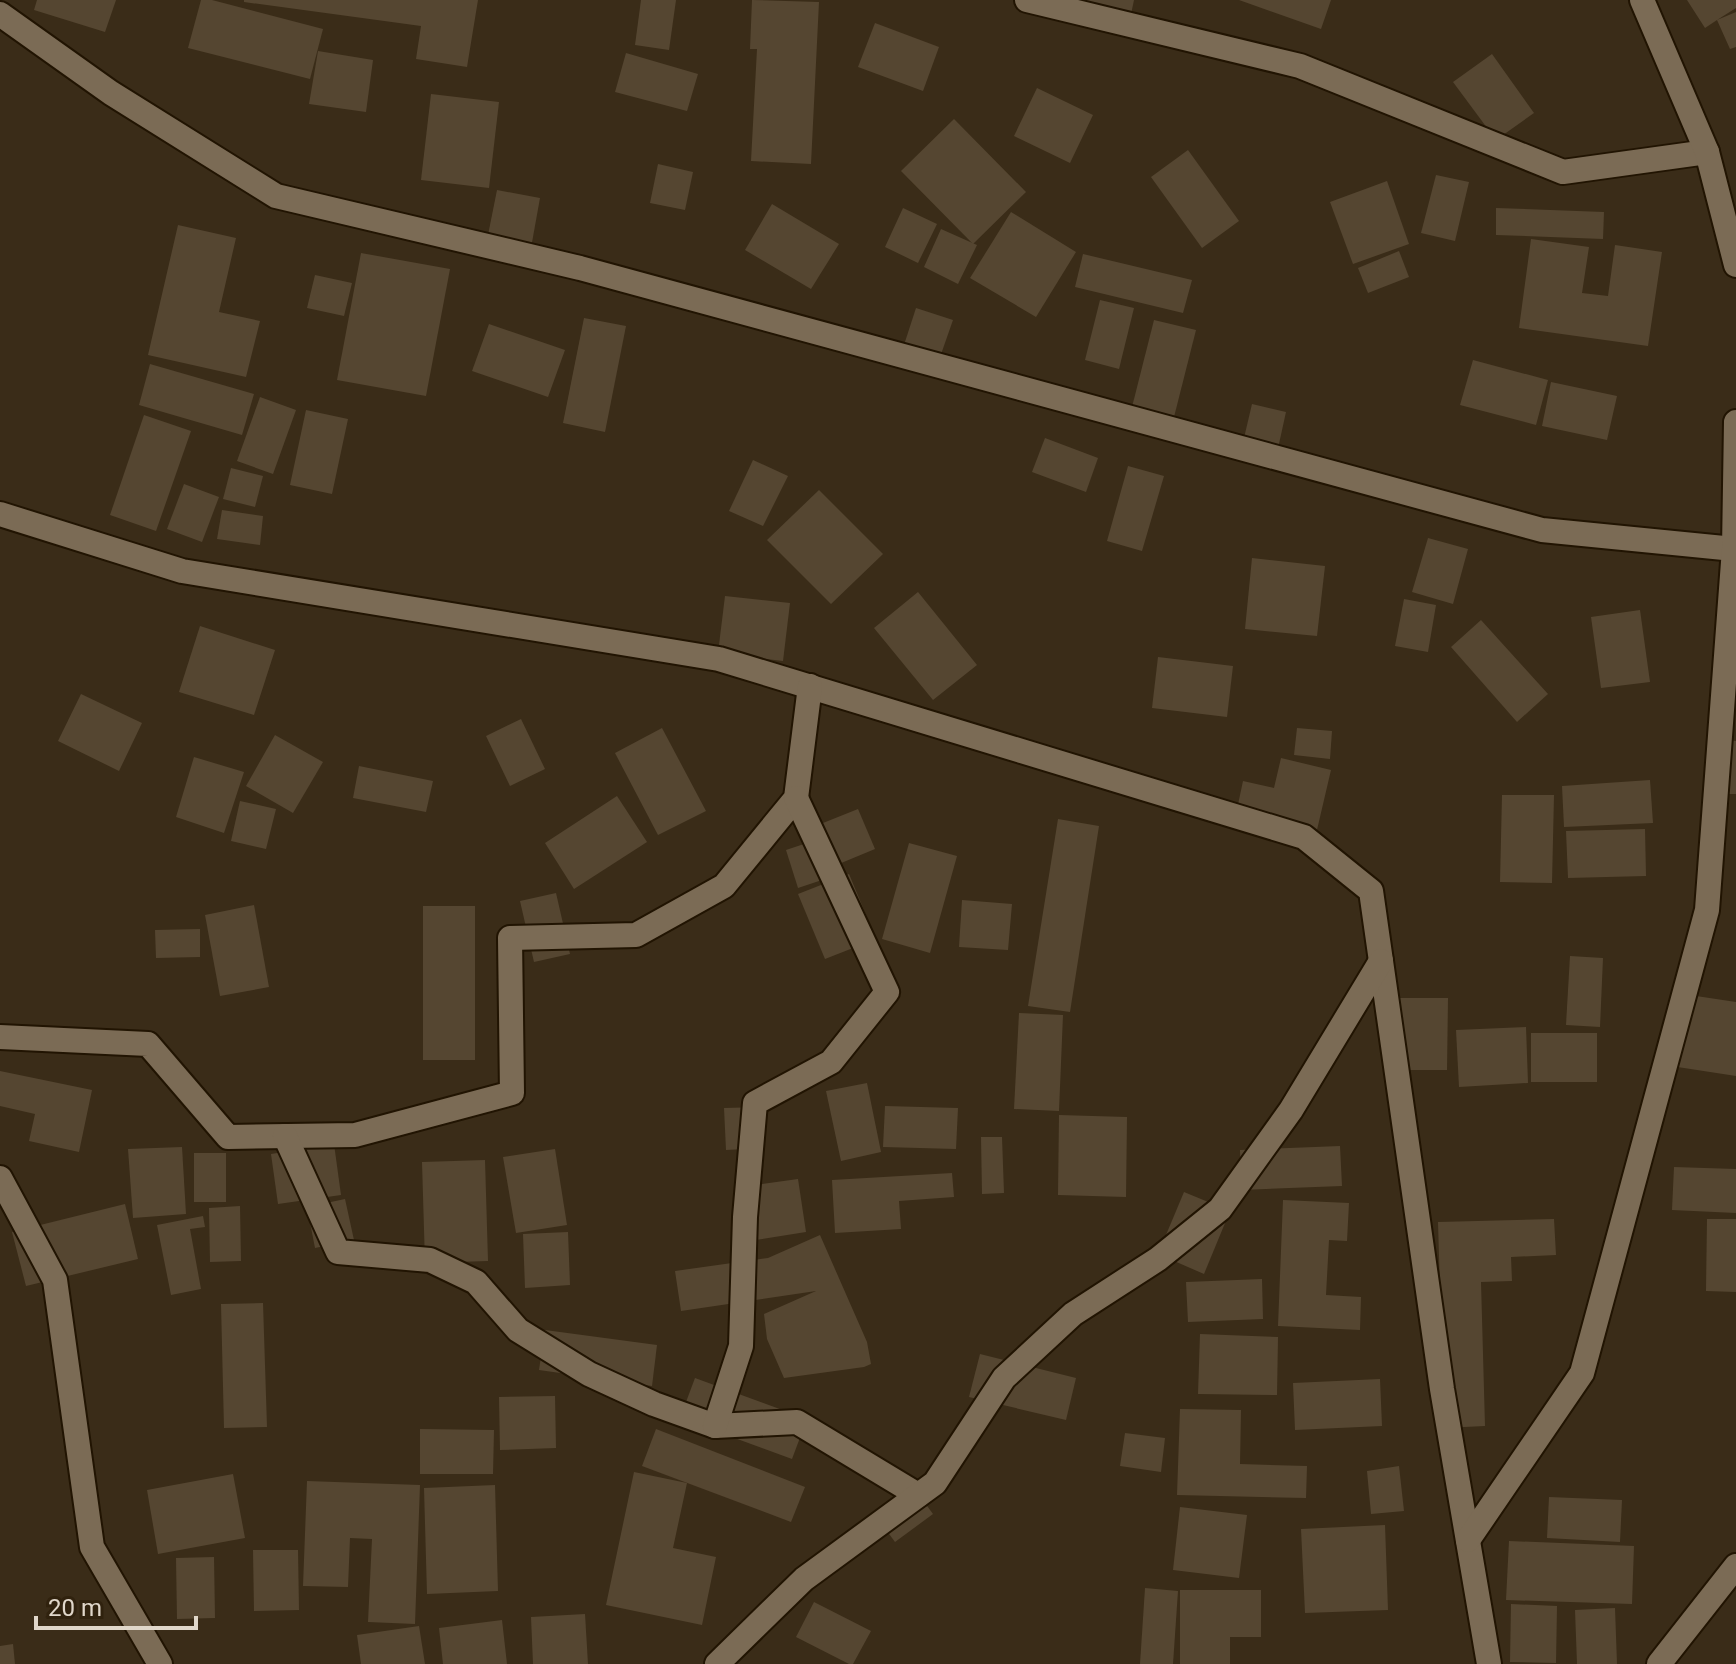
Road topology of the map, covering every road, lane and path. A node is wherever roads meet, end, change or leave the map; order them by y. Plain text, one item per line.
1 (1027, 0) edge
2 (1642, 0) edge
3 (1106, 9) edge
4 (0, 14) edge
5 (1707, 152) junction
6 (1736, 265) edge
7 (1736, 422) edge
8 (0, 514) edge
9 (1734, 549) junction
10 (810, 686) junction
11 (796, 798) junction
12 (1381, 961) junction
13 (0, 1037) edge
14 (285, 1136) junction
15 (0, 1178) edge
16 (715, 1426) junction
17 (918, 1495) junction
18 (1468, 1540) junction
19 (1736, 1566) edge
20 (160, 1664) edge
21 (717, 1664) edge
22 (1489, 1664) edge
23 (1659, 1664) edge

1 - 3 street
2 - 5 street
3 - 5 street
4 - 9 street
5 - 6 street
7 - 9 street
8 - 10 street
9 - 18 street
10 - 11 street
10 - 12 street
11 - 14 street
11 - 16 street
12 - 17 street
12 - 18 street
13 - 14 street
14 - 16 street
15 - 20 street
16 - 17 street
17 - 21 street
18 - 22 street
19 - 23 street

